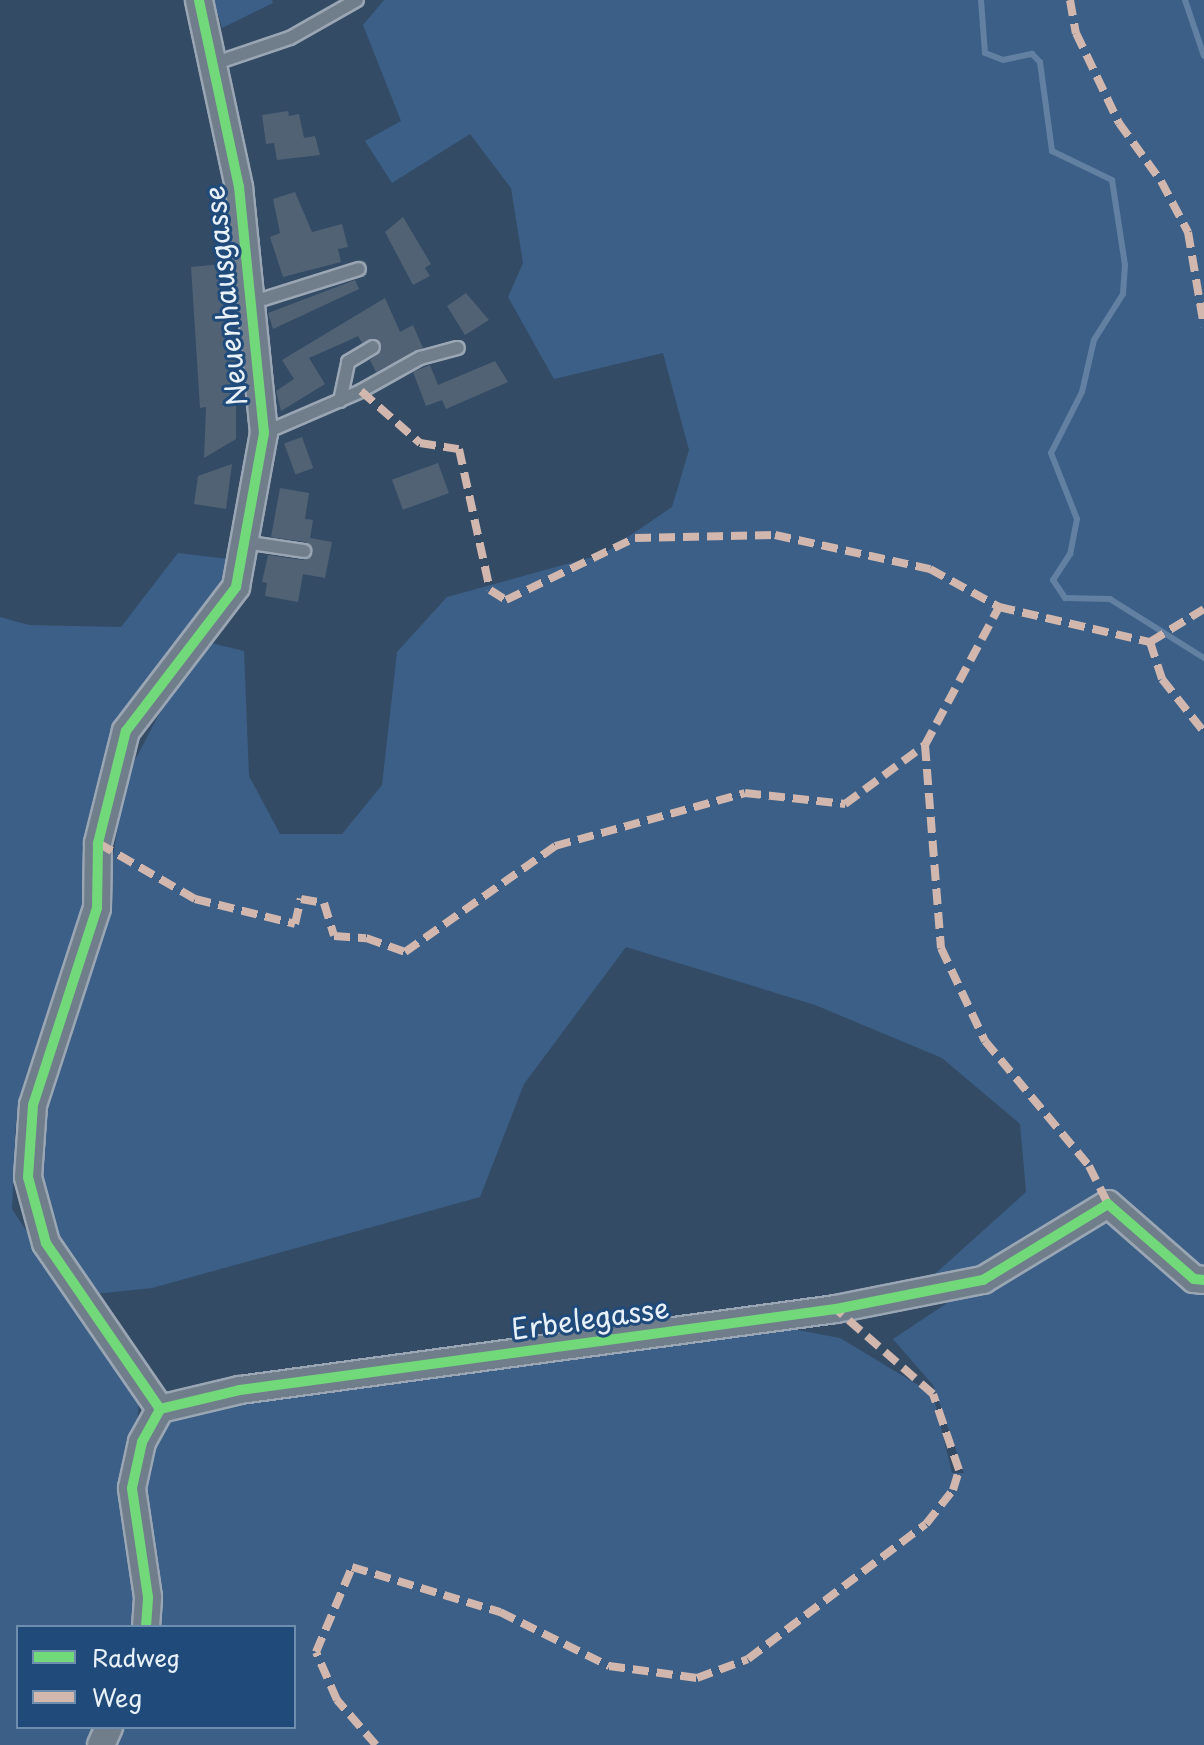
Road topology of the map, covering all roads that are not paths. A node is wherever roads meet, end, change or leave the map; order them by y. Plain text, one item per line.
1 (199, 0) edge
2 (357, 0) edge
3 (213, 64) junction
4 (359, 269) dead end
5 (251, 303) junction
6 (373, 347) dead end
7 (458, 348) dead end
8 (340, 401) junction
9 (264, 433) junction
10 (243, 541) junction
11 (304, 551) dead end
12 (1204, 1280) edge
13 (160, 1409) junction
14 (146, 1625) edge

1 - 3 street, Neuenhausgasse
2 - 3 lane
3 - 5 street, Neuenhausgasse
4 - 5 lane
5 - 9 street, Neuenhausgasse
6 - 8 lane
7 - 8 lane
8 - 9 lane
9 - 10 street, Neuenhausgasse
10 - 11 lane
10 - 13 street, Neuenhausgasse
12 - 13 street, Erbelegasse
13 - 14 street

